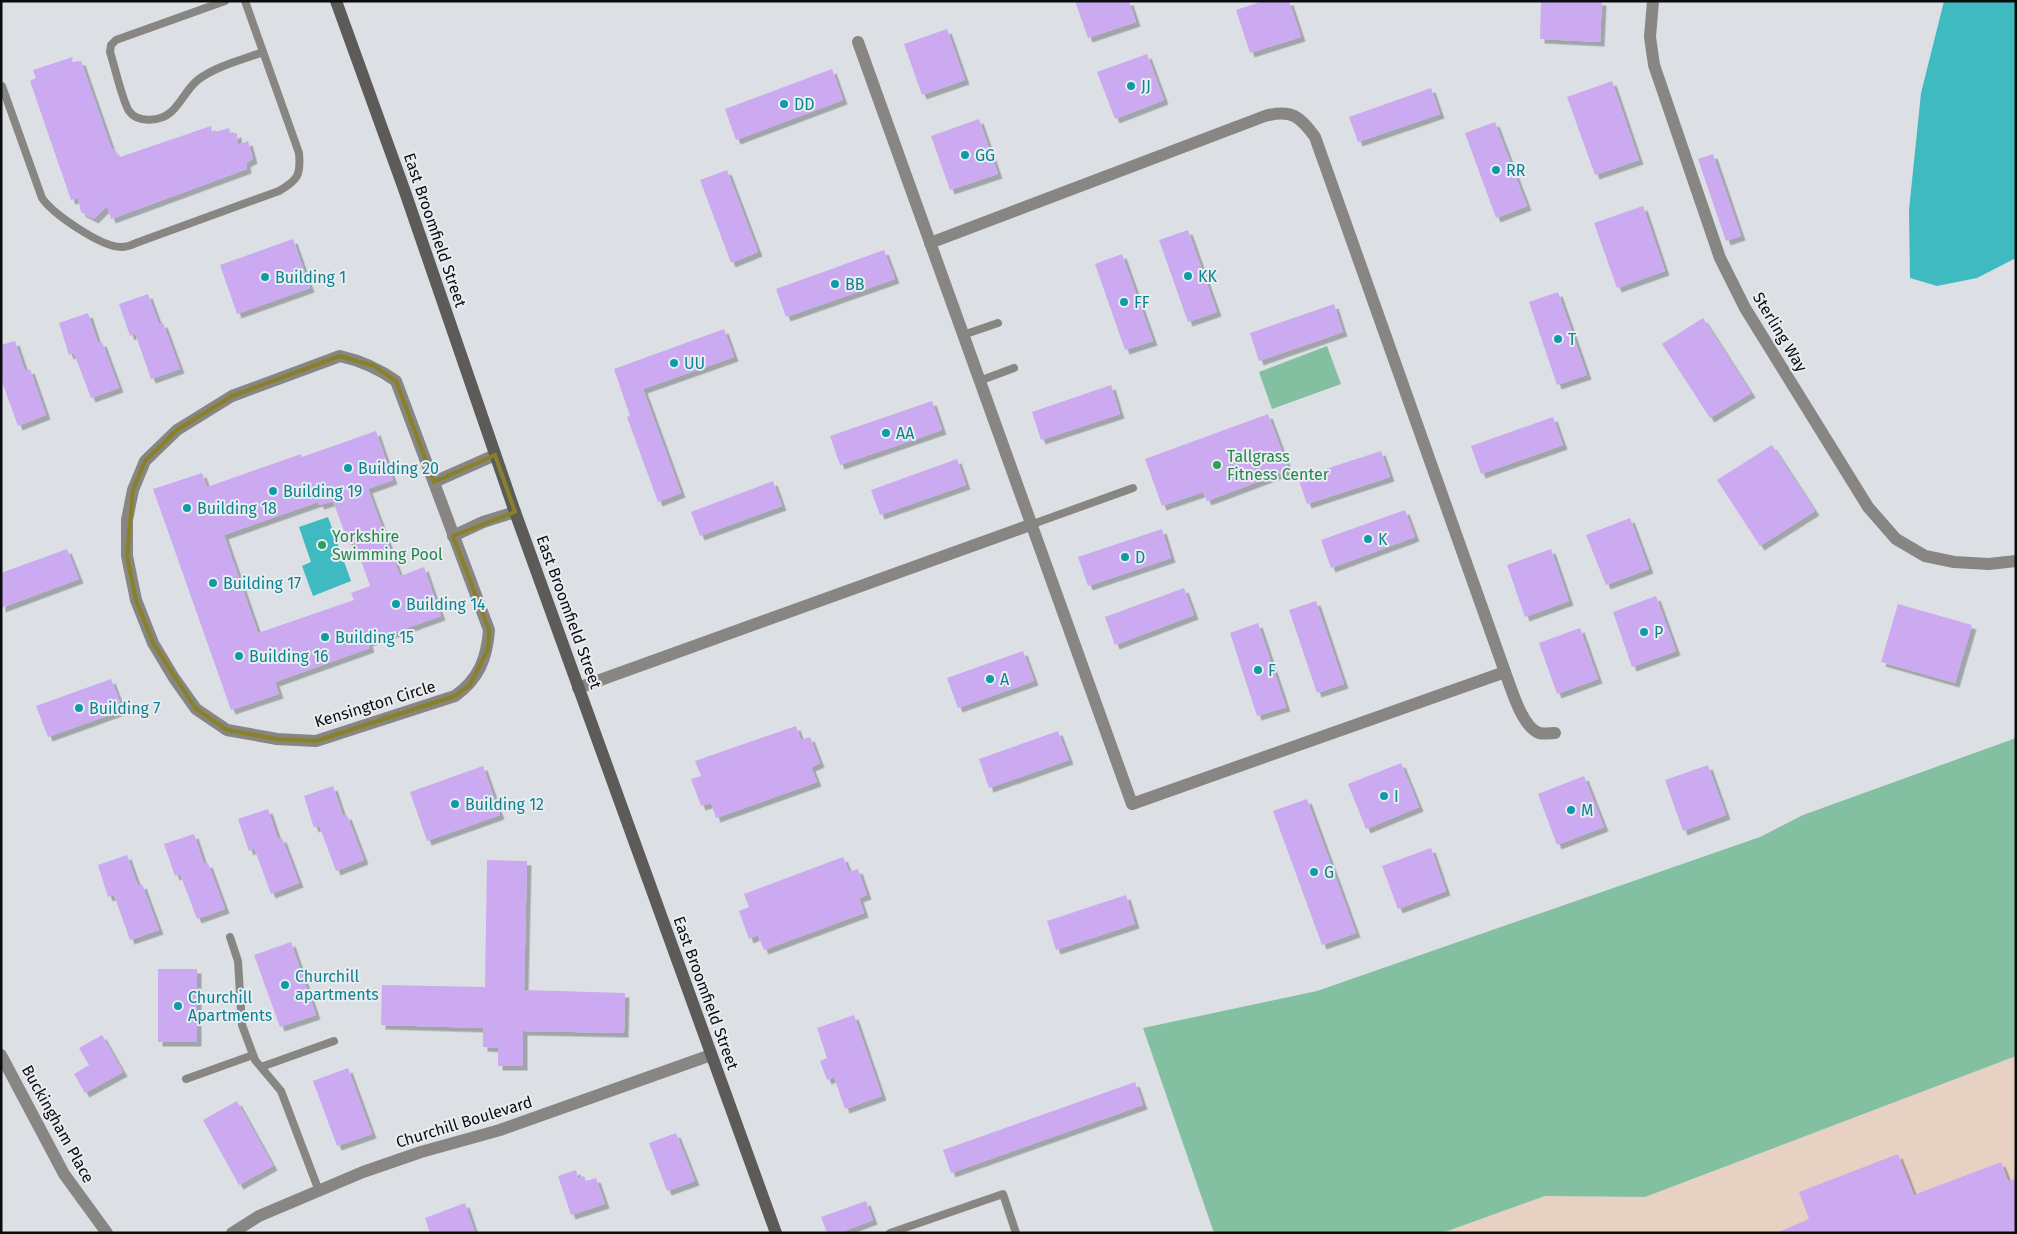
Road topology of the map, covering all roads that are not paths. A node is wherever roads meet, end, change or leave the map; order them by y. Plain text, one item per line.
1 (225, 1) edge
2 (245, 1) edge
3 (336, 1) edge
4 (1653, 1) edge
5 (858, 42) dead end
6 (263, 52) junction
7 (2, 86) edge
8 (930, 243) junction
9 (998, 323) dead end
10 (963, 336) junction
11 (1014, 368) dead end
12 (979, 381) junction
13 (495, 455) junction
14 (434, 482) junction
15 (1133, 488) dead end
16 (515, 512) junction
17 (1030, 525) junction
18 (453, 536) junction
19 (2016, 561) edge
20 (1505, 672) junction
21 (578, 688) junction
22 (1555, 733) dead end
23 (230, 936) dead end
24 (334, 1041) dead end
25 (1, 1055) edge
26 (253, 1055) junction
27 (711, 1055) junction
28 (261, 1067) junction
29 (186, 1079) dead end
30 (319, 1191) junction
31 (106, 1233) edge
32 (232, 1233) edge
33 (776, 1233) edge
34 (890, 1233) edge
35 (1016, 1233) edge

1 - 6 lane
2 - 6 lane
3 - 13 main road, East Broomfield Street
4 - 19 street, Sterling Way
5 - 8 street
6 - 7 lane
8 - 10 street
8 - 20 street
9 - 10 lane
10 - 12 street
11 - 12 lane
12 - 17 street
13 - 14 street
13 - 16 main road, East Broomfield Street
14 - 18 street, Kensington Circle
14 - 18 street, Kensington Circle
15 - 17 lane
16 - 18 street
16 - 21 main road, East Broomfield Street
17 - 20 street
17 - 21 street
20 - 22 street
21 - 27 main road, East Broomfield Street
23 - 26 lane
24 - 28 lane
25 - 31 street, Buckingham Place
26 - 28 lane
26 - 29 lane
27 - 30 street, Churchill Boulevard
27 - 33 main road, East Broomfield Street
28 - 30 lane
30 - 32 street, Churchill Boulevard
34 - 35 lane

